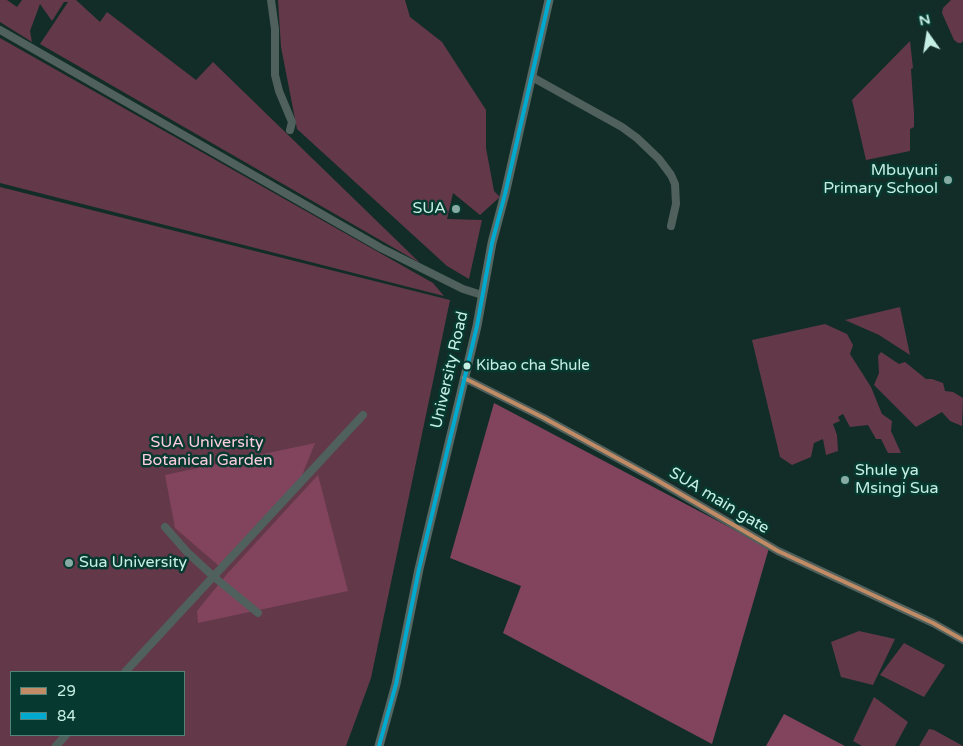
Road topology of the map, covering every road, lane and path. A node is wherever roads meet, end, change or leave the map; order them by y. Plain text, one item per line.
1 (271, 0) edge
2 (549, 0) edge
3 (0, 30) edge
4 (532, 77) junction
5 (290, 130) dead end
6 (671, 226) dead end
7 (482, 295) junction
8 (464, 378) junction
9 (363, 415) dead end
10 (165, 527) dead end
11 (214, 578) junction
12 (258, 613) dead end
13 (963, 640) edge
14 (126, 671) edge
15 (65, 736) edge
16 (56, 746) edge
17 (379, 746) edge

1 - 5 street
2 - 4 main road, University Road
3 - 7 street
4 - 6 street
4 - 7 main road, University Road
7 - 8 main road, University Road
8 - 13 street, SUA main gate
8 - 17 main road, University Road
9 - 11 street
10 - 11 street
11 - 12 street
11 - 14 street
15 - 16 street

